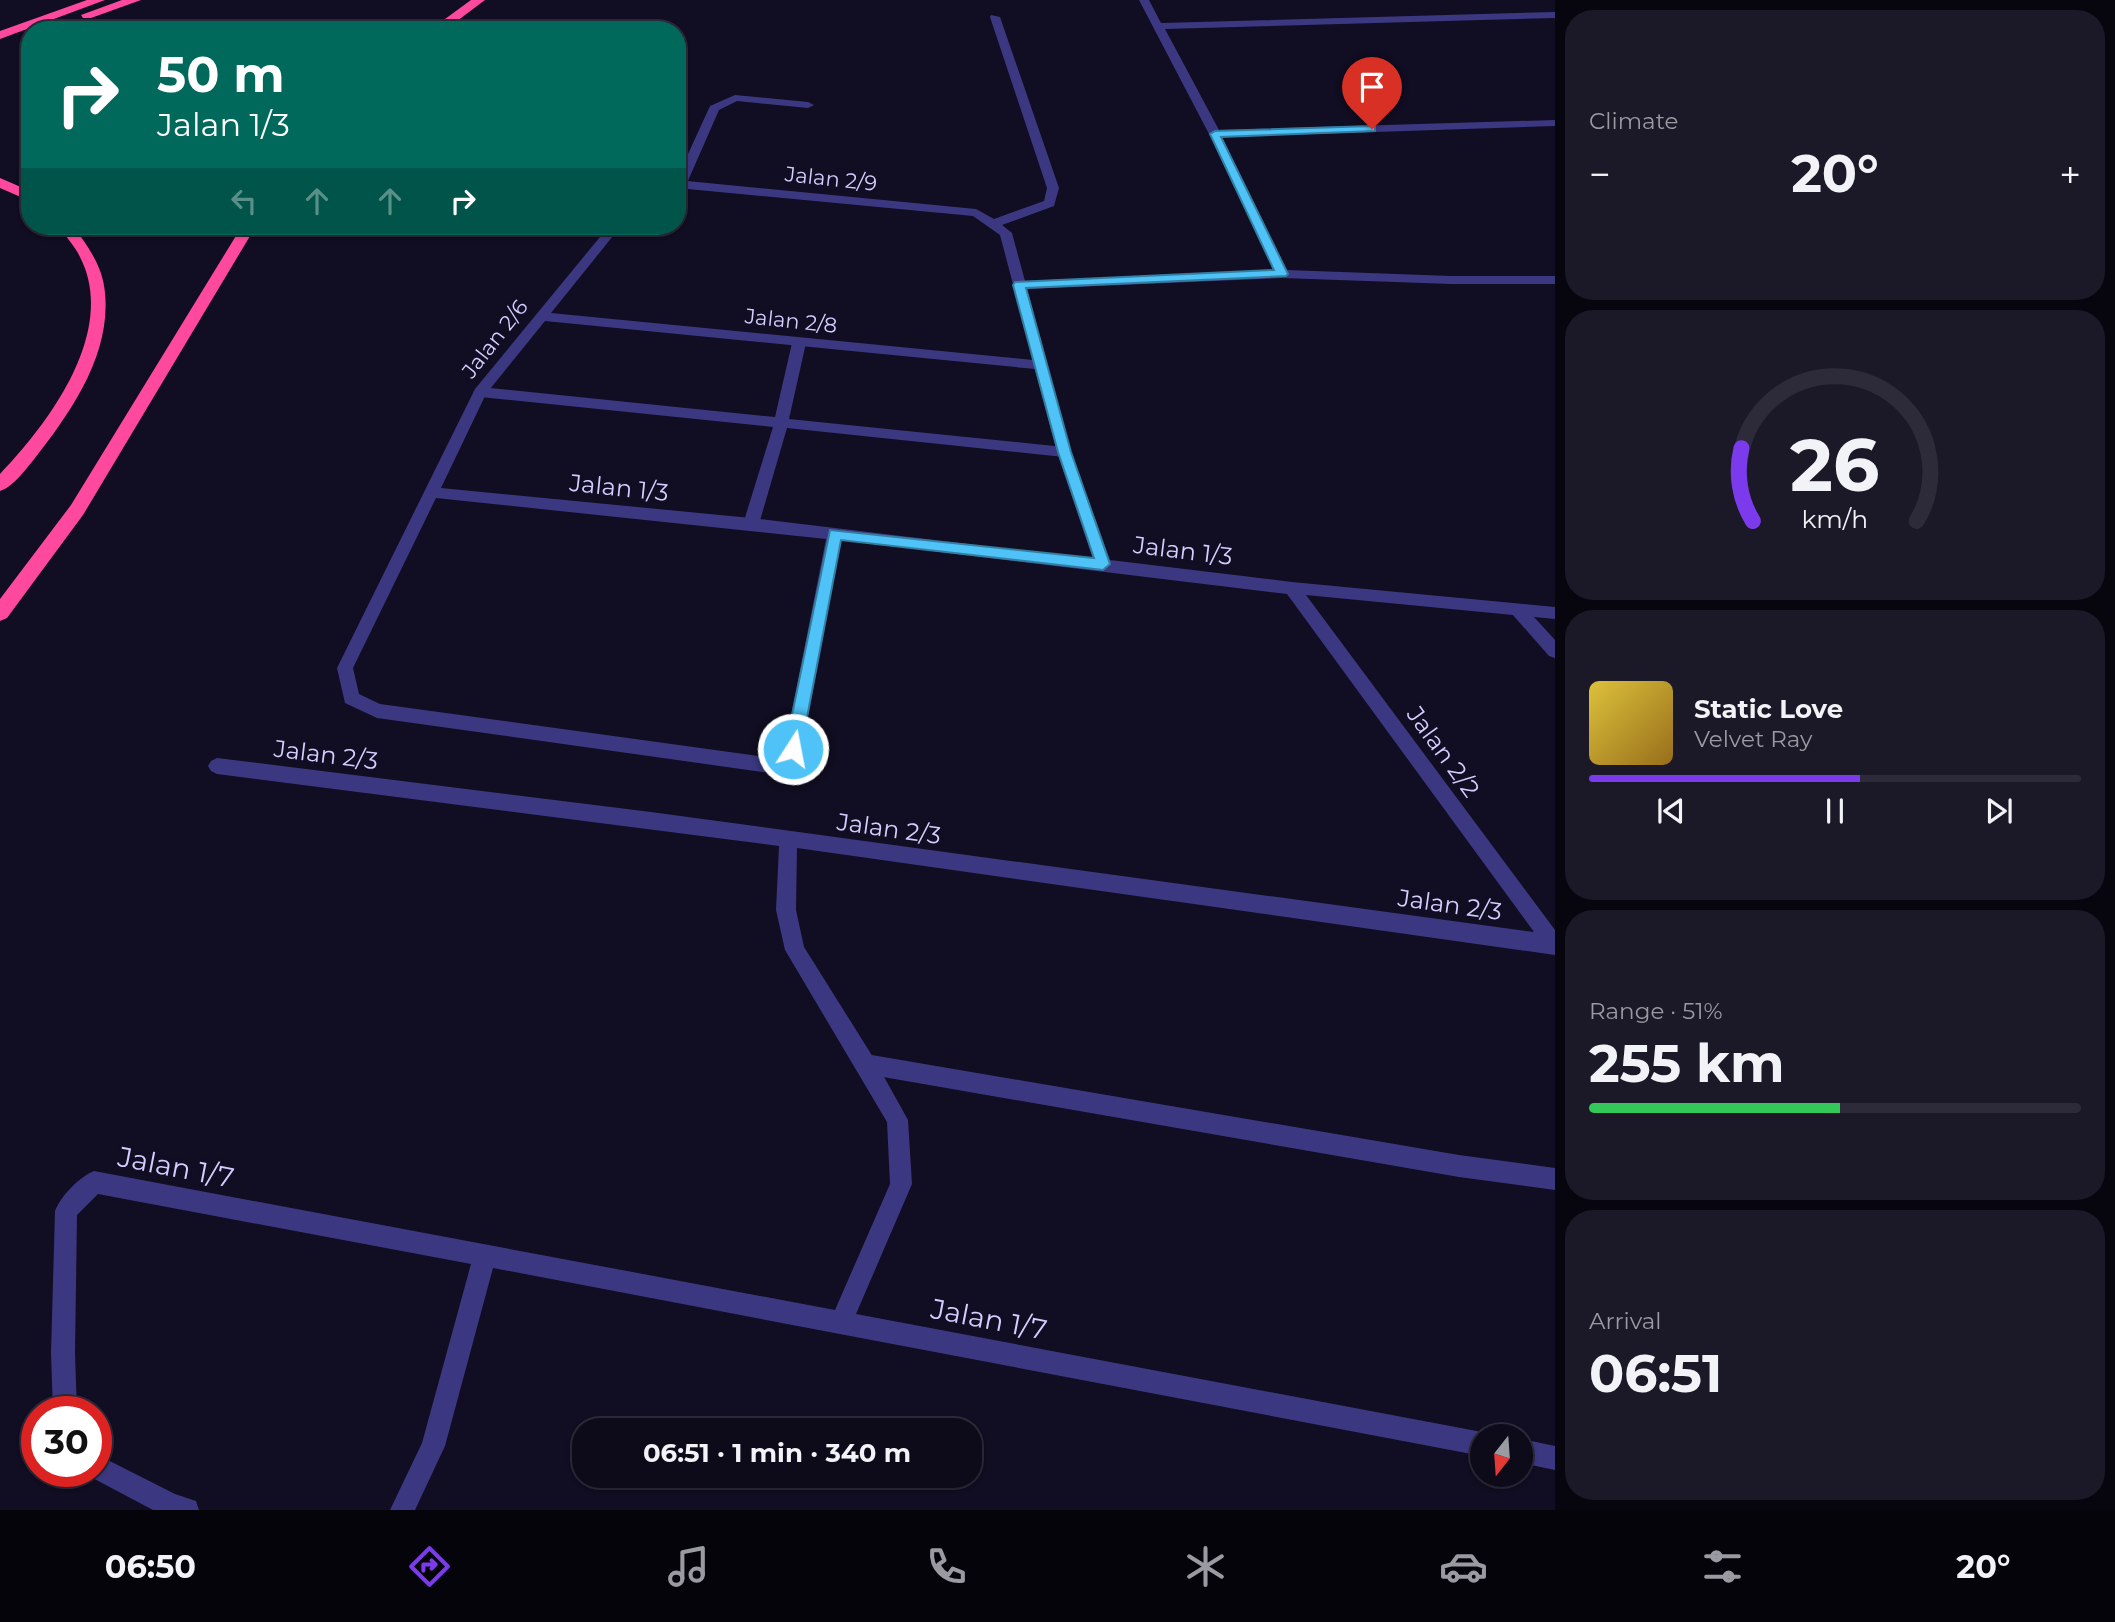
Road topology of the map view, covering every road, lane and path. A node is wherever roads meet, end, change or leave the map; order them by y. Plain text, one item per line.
1 (99, 0) edge
2 (135, 0) edge
3 (479, 0) edge
4 (1144, 0) edge
5 (1555, 15) edge
6 (995, 17) dead end
7 (40, 21) edge
8 (71, 21) edge
9 (449, 21) edge
10 (1159, 26) junction
11 (21, 28) edge
12 (0, 35) edge
13 (21, 38) edge
14 (0, 46) edge
15 (808, 104) dead end
16 (1555, 124) edge
17 (1215, 134) junction
18 (686, 168) edge
19 (0, 182) edge
20 (686, 185) edge
21 (21, 192) edge
22 (993, 224) junction
23 (72, 235) edge
24 (244, 235) edge
25 (608, 235) edge
26 (1282, 274) junction
27 (1555, 280) edge
28 (1019, 285) junction
29 (540, 316) junction
30 (799, 343) junction
31 (1039, 365) junction
32 (480, 391) junction
33 (781, 423) junction
34 (1064, 452) junction
35 (0, 485) edge
36 (431, 492) junction
37 (751, 524) junction
38 (835, 534) junction
39 (1103, 564) junction
40 (1292, 588) junction
41 (1517, 610) junction
42 (0, 613) edge
43 (1555, 613) edge
44 (1555, 651) edge
45 (217, 766) dead end
46 (788, 840) junction
47 (1554, 945) edge
48 (866, 1065) junction
49 (1555, 1180) edge
50 (485, 1256) junction
51 (842, 1321) junction
52 (64, 1396) edge
53 (1470, 1442) edge
54 (1533, 1453) edge
55 (1555, 1458) edge
56 (112, 1474) edge
57 (187, 1510) edge
58 (402, 1510) edge

1 - 7 highway
2 - 8 highway
3 - 9 highway
4 - 10 street
5 - 10 street
6 - 22 street
10 - 17 street
11 - 12 highway
13 - 14 highway
15 - 18 street
16 - 17 street
17 - 26 street
19 - 21 highway
20 - 22 street, Jalan 2/9
22 - 28 street
23 - 35 highway
24 - 42 highway
25 - 29 street, Jalan 2/6
26 - 27 street
26 - 28 street
28 - 31 street
29 - 30 street, Jalan 2/8
29 - 32 street, Jalan 2/6
30 - 31 street, Jalan 2/8
30 - 33 street
31 - 34 street
32 - 33 street
32 - 36 street, Jalan 2/6
33 - 34 street
33 - 37 street
34 - 39 street
36 - 37 street, Jalan 1/3
36 - 38 street, Jalan 2/6
37 - 38 street, Jalan 1/3
38 - 39 street, Jalan 1/3
39 - 40 street, Jalan 1/3
40 - 41 street, Jalan 1/3
40 - 47 street, Jalan 2/2
41 - 43 street, Jalan 1/3
41 - 44 street
45 - 46 street, Jalan 2/3
46 - 47 street, Jalan 2/3
46 - 48 street
48 - 49 street
48 - 51 street
50 - 51 street, Jalan 1/7
50 - 52 street, Jalan 1/7
50 - 58 street
51 - 53 street, Jalan 1/7
54 - 55 street
56 - 57 street

